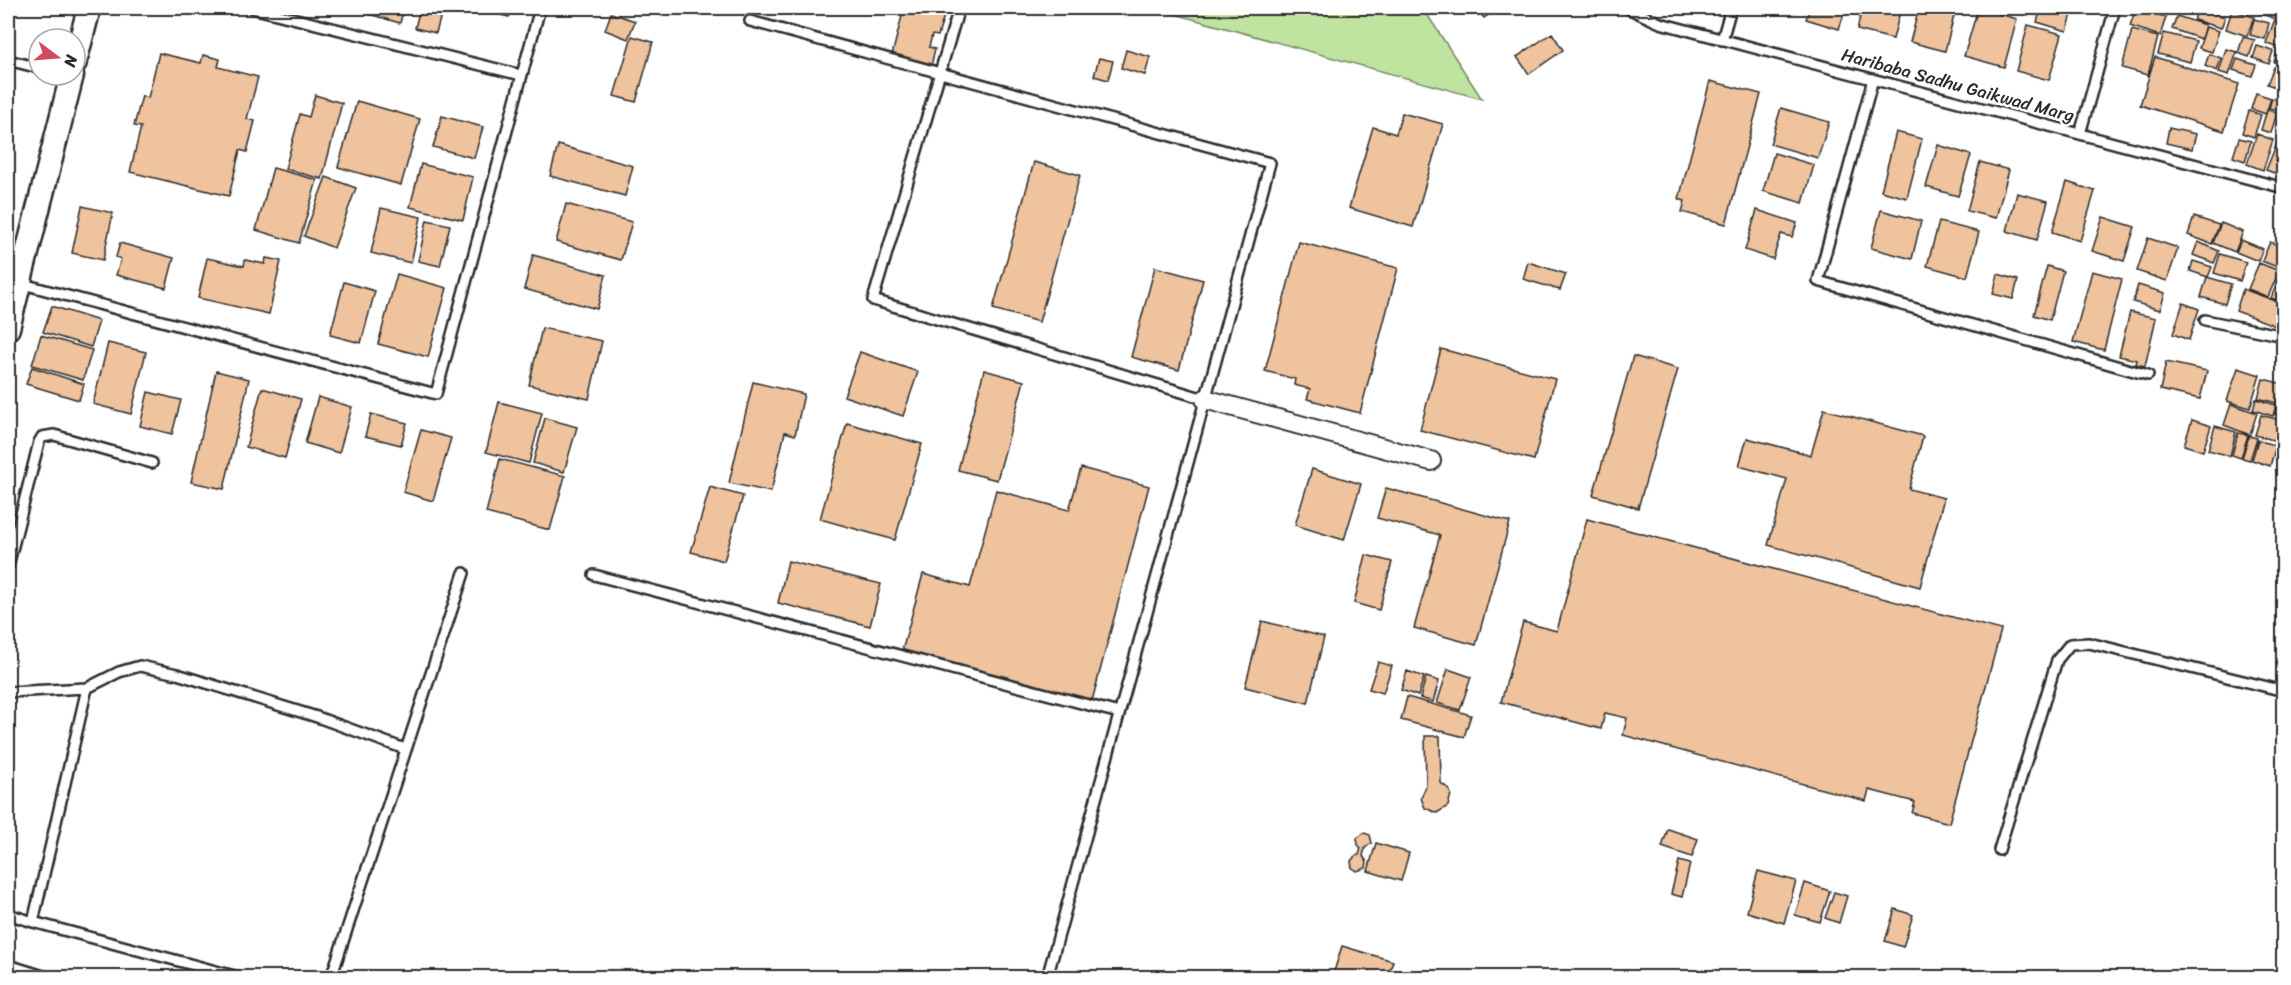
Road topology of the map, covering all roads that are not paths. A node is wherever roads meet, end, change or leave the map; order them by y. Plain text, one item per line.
1 (89, 8) edge
2 (252, 8) edge
3 (540, 8) edge
4 (959, 8) edge
5 (1627, 8) edge
6 (1731, 8) edge
7 (2115, 8) edge
8 (750, 21) dead end
9 (84, 27) edge
10 (1722, 40) junction
11 (8, 60) edge
12 (27, 65) edge
13 (940, 73) junction
14 (521, 75) junction
15 (1872, 79) junction
16 (67, 87) edge
17 (2080, 134) junction
18 (2283, 189) edge
19 (13, 281) edge
20 (2205, 320) dead end
21 (8, 328) edge
22 (2283, 336) edge
23 (2148, 375) dead end
24 (1205, 399) junction
25 (1431, 461) dead end
26 (152, 463) dead end
27 (8, 566) edge
28 (464, 573) dead end
29 (594, 575) dead end
30 (87, 688) junction
31 (2283, 691) edge
32 (8, 692) edge
33 (1119, 713) junction
34 (405, 748) junction
35 (1999, 850) dead end
36 (8, 914) edge
37 (33, 922) junction
38 (8, 966) edge
39 (50, 978) edge
40 (242, 978) edge
41 (331, 978) edge
42 (1047, 978) edge

1 - 9 street
2 - 14 lane
3 - 14 lane
4 - 13 lane
5 - 10 lane, Haribaba Sadhu Gaikwad Marg
6 - 10 lane
7 - 17 lane
8 - 13 lane
10 - 15 lane, Haribaba Sadhu Gaikwad Marg
11 - 12 lane
13 - 24 lane
13 - 24 lane
14 - 19 lane
15 - 17 lane, Haribaba Sadhu Gaikwad Marg
15 - 23 lane
16 - 19 street
17 - 18 lane, Haribaba Sadhu Gaikwad Marg
19 - 21 street
20 - 22 lane
24 - 25 street
24 - 33 lane
26 - 27 lane
28 - 34 lane
29 - 33 lane
30 - 32 lane
30 - 34 lane
30 - 37 lane
31 - 35 lane
33 - 42 lane
34 - 41 lane
36 - 37 lane
37 - 40 lane
38 - 39 lane

